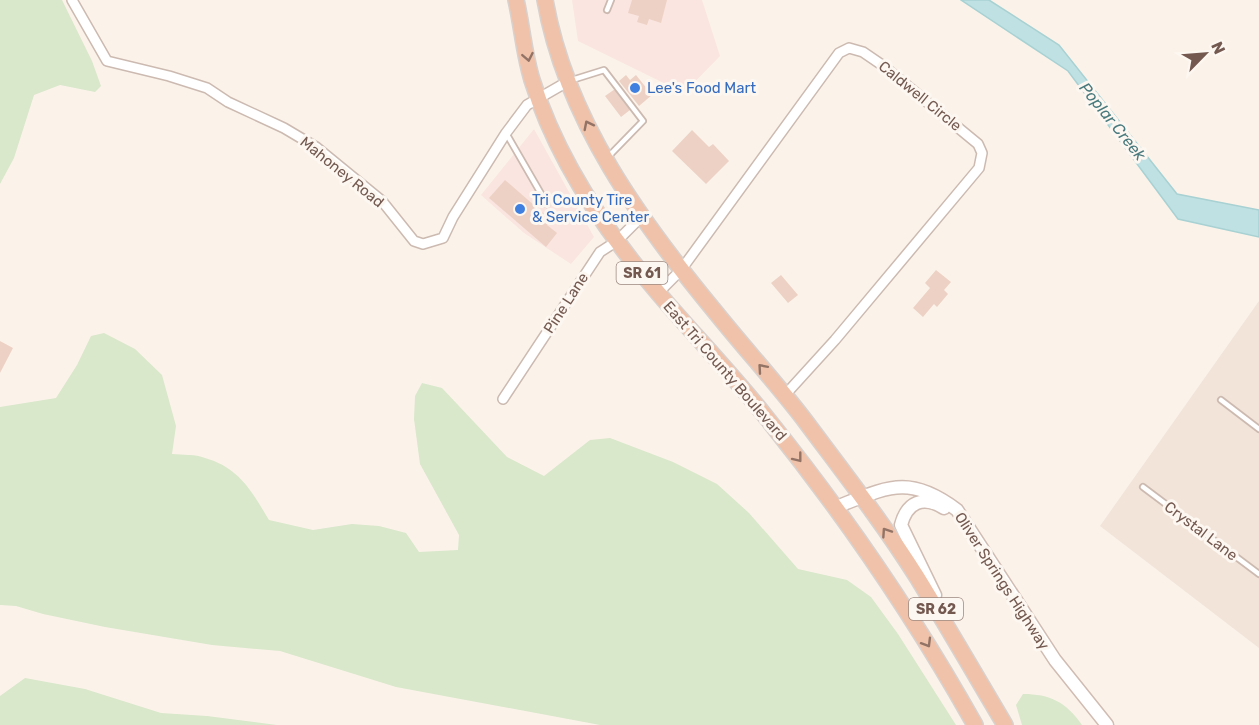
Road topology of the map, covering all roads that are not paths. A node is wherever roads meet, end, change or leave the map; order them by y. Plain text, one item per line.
1 (72, 0) edge
2 (516, 0) edge
3 (545, 0) edge
4 (610, 0) edge
5 (607, 10) dead end
6 (567, 82) junction
7 (539, 99) junction
8 (506, 133) junction
9 (606, 159) junction
10 (547, 204) dead end
11 (641, 217) junction
12 (617, 241) junction
13 (681, 270) junction
14 (658, 293) junction
15 (785, 395) junction
16 (503, 399) dead end
17 (1221, 400) dead end
18 (1259, 429) edge
19 (1143, 487) dead end
20 (862, 497) junction
21 (836, 507) junction
22 (981, 545) junction
23 (1259, 574) edge
24 (965, 658) junction
25 (975, 725) edge
26 (1005, 725) edge
27 (1107, 725) edge

1 - 8 street, Mahoney Road
2 -> 7 highway, East Tri County Boulevard / SR 61
3 - 6 highway, East Tri County Boulevard / SR 61
4 - 5 lane
6 - 7 street, Mahoney Road
9 -> 6 highway, East Tri County Boulevard / SR 61
6 - 9 lane
7 - 8 street, Mahoney Road
7 - 12 highway, East Tri County Boulevard / SR 61
8 - 10 lane
9 - 11 highway, East Tri County Boulevard / SR 61
11 - 12 street, Pine Lane
11 - 13 highway, East Tri County Boulevard / SR 61
12 - 14 highway, East Tri County Boulevard / SR 61
12 - 16 street, Pine Lane
13 - 14 street, Caldwell Circle
15 -> 13 highway, East Tri County Boulevard / SR 61
13 - 15 street, Caldwell Circle
14 -> 21 highway, East Tri County Boulevard / SR 61
15 - 20 highway, East Tri County Boulevard / SR 61
17 - 18 lane
19 - 23 lane, Crystal Lane
20 - 21 main road, Oliver Springs Highway
20 - 22 main road, Oliver Springs Highway
24 -> 20 highway, East Tri County Boulevard / SR 62
21 -> 25 highway, East Tri County Boulevard / SR 62
22 - 24 main road
22 - 27 main road, Oliver Springs Highway
24 - 26 highway, East Tri County Boulevard / SR 62

